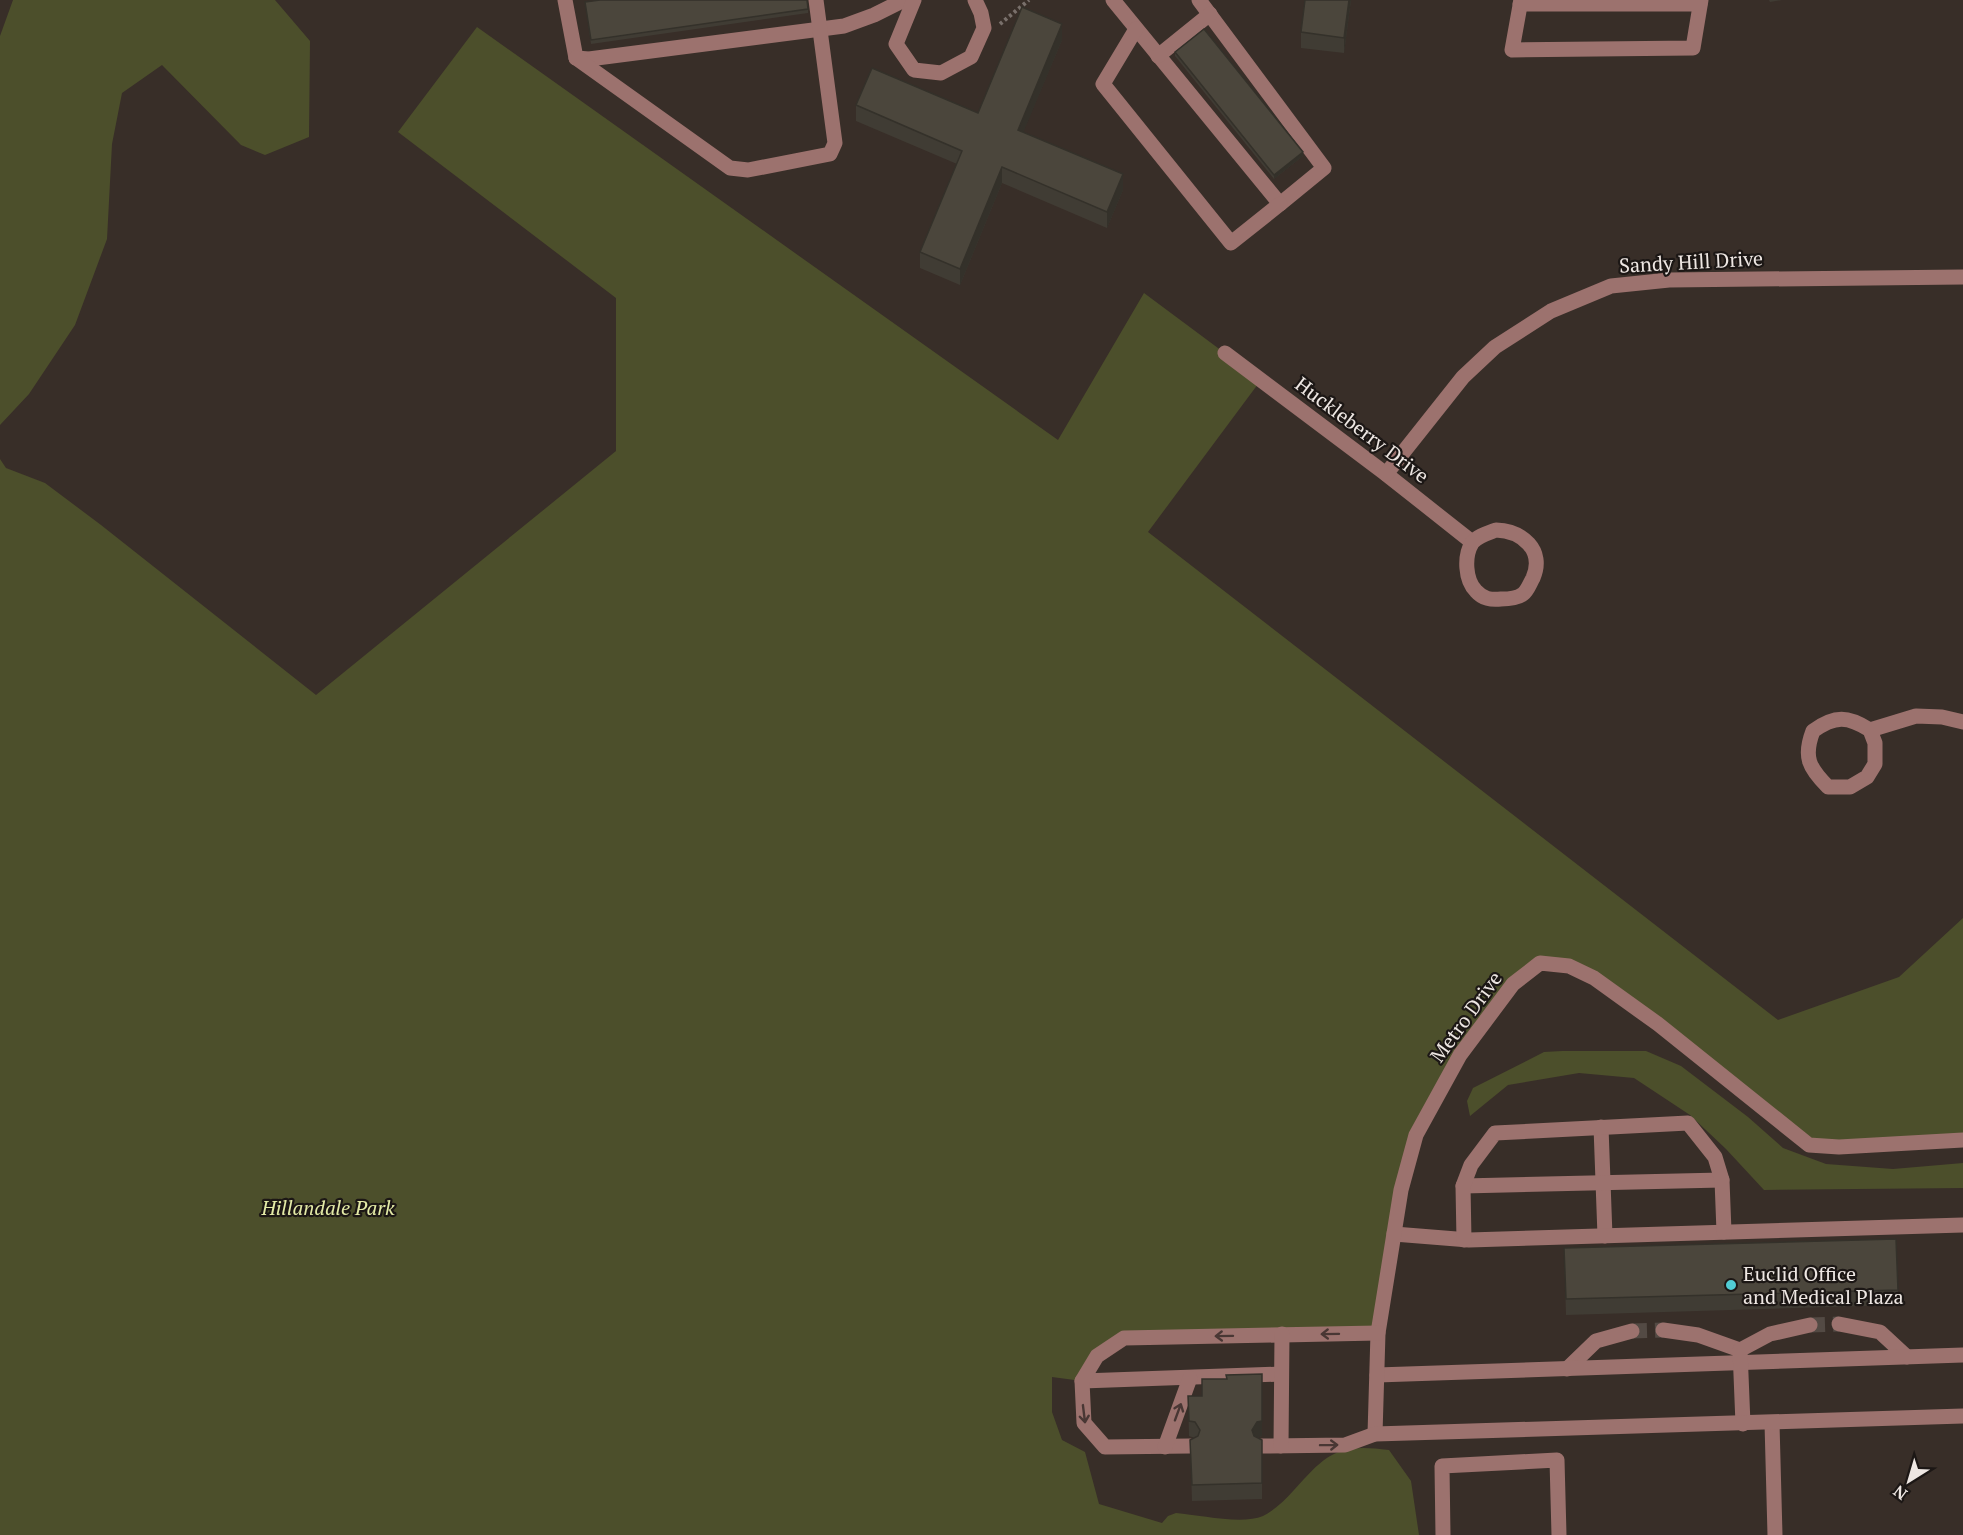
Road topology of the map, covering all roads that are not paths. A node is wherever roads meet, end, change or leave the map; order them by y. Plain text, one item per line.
1 (565, 0) edge
2 (816, 0) edge
3 (904, 0) edge
4 (914, 0) edge
5 (975, 0) edge
6 (1113, 0) edge
7 (1199, 0) edge
8 (1520, 2) edge
9 (1700, 2) edge
10 (1210, 14) junction
11 (821, 29) junction
12 (1136, 29) junction
13 (1158, 56) junction
14 (576, 58) junction
15 (1280, 204) junction
16 (1963, 277) edge
17 (1225, 353) dead end
18 (1386, 474) junction
19 (1472, 542) junction
20 (1963, 722) edge
21 (1870, 730) junction
22 (1601, 1127) junction
23 (1963, 1140) edge
24 (1722, 1180) junction
25 (1603, 1183) junction
26 (1463, 1186) junction
27 (1963, 1225) edge
28 (1724, 1232) junction
29 (1394, 1234) junction
30 (1605, 1236) junction
31 (1464, 1240) junction
32 (1839, 1324) tunnel mouth
33 (1810, 1325) tunnel mouth
34 (1663, 1330) tunnel mouth
35 (1632, 1331) tunnel mouth
36 (1378, 1333) junction
37 (1282, 1334) junction
38 (1963, 1355) edge
39 (1740, 1357) junction
40 (1907, 1357) junction
41 (1567, 1369) junction
42 (1281, 1374) junction
43 (1377, 1375) junction
44 (1190, 1378) junction
45 (1082, 1381) junction
46 (1963, 1416) edge
47 (1772, 1423) junction
48 (1743, 1424) junction
49 (1375, 1434) junction
50 (1190, 1446) edge
51 (1262, 1446) edge
52 (1281, 1446) junction
53 (1165, 1447) junction
54 (1443, 1535) edge
55 (1559, 1535) edge
56 (1775, 1535) edge

1 - 14 street
2 - 11 street
3 - 11 street
4 - 5 street
6 - 12 street
7 - 10 street
8 - 9 street
8 - 9 street
10 - 13 street
10 - 15 street
11 - 14 street
11 - 14 street
12 - 13 street
12 - 15 street
13 - 15 street
16 - 18 street, Sandy Hill Drive
17 - 18 street, Huckleberry Drive
18 - 19 street, Huckleberry Drive
19 - 19 street
20 - 21 street
21 - 21 street
22 - 24 street
22 - 25 street
22 - 26 street
23 - 29 street, Metro Drive
24 - 25 street
24 - 28 street
25 - 26 street
25 - 30 street
26 - 31 street
27 - 28 street
28 - 30 street
29 - 31 street
29 - 36 street, Metro Drive
30 - 31 street
32 - 40 street
33 - 39 street
34 - 39 street
35 - 41 street
36 -> 37 street
36 - 43 street, Metro Drive
37 - 42 street
37 -> 45 street
38 - 40 street
39 - 40 street
39 - 41 street
39 - 48 street
41 - 43 street
42 - 44 street
42 - 52 street
43 - 49 street, Metro Drive
44 - 45 street
53 -> 44 street
45 -> 53 street
46 - 47 street
47 - 48 street
47 - 56 street
48 - 49 street
52 -> 49 street
50 - 53 street
51 - 52 street
54 - 55 street

